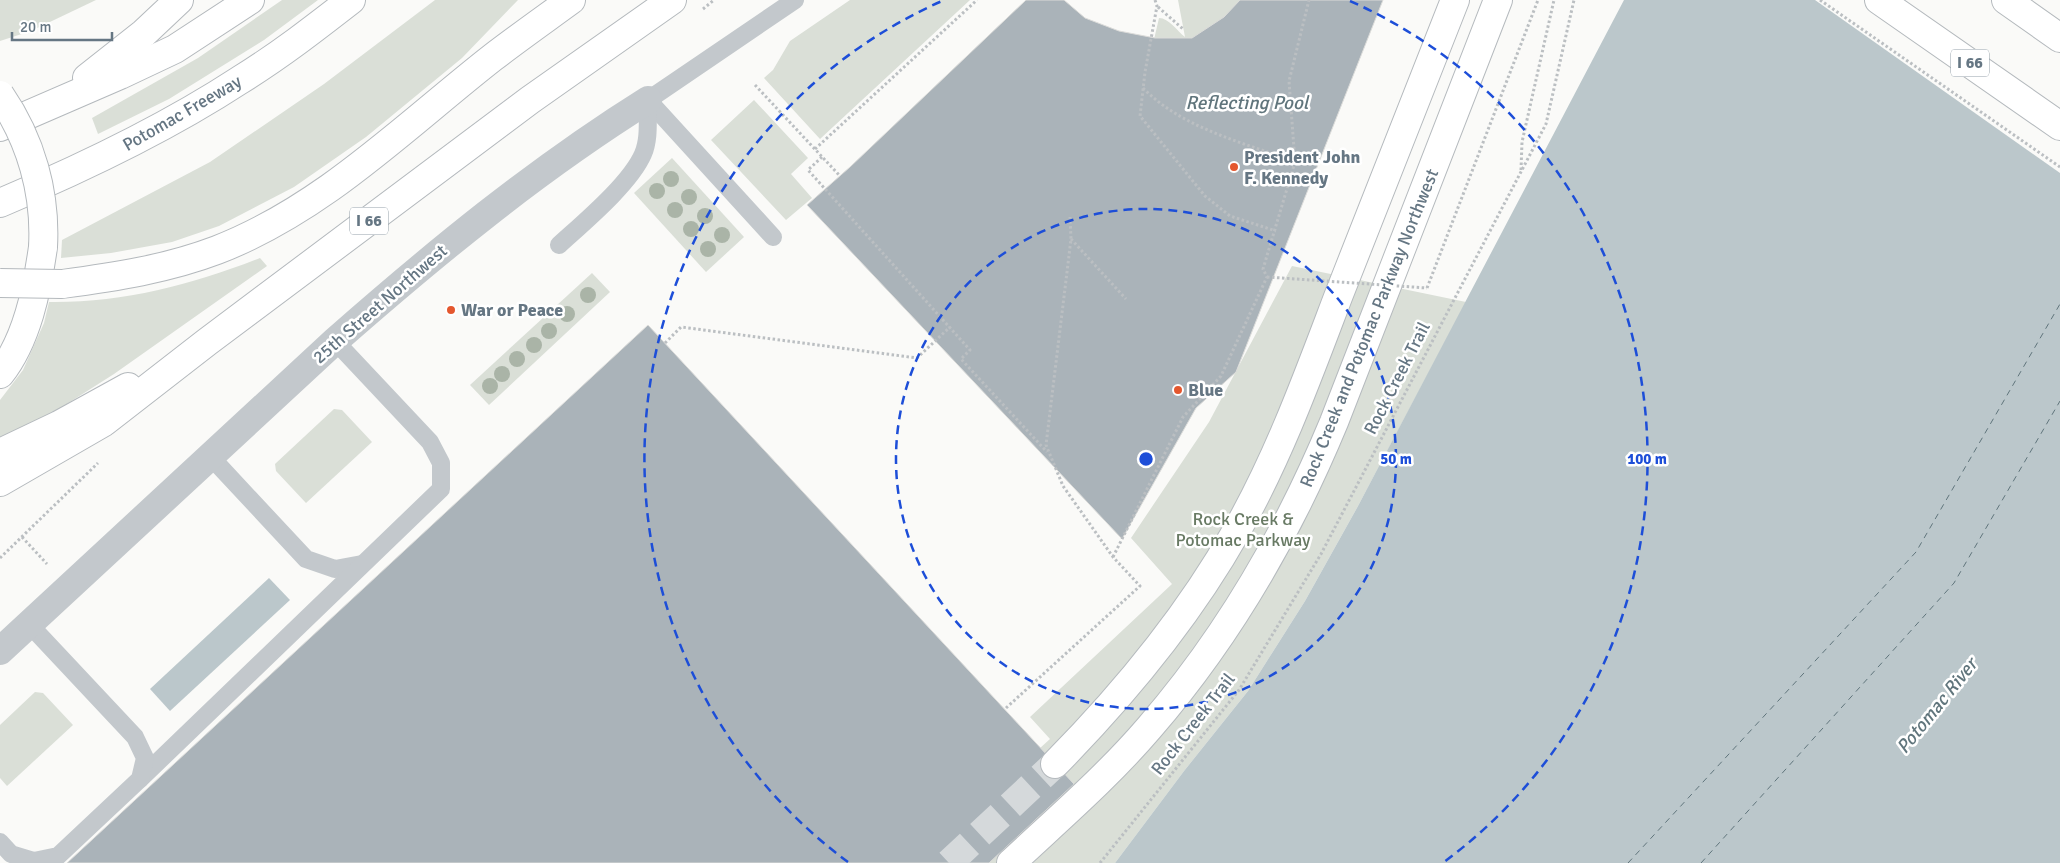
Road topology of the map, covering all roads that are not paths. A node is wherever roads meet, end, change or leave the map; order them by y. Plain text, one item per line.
1 (179, 0) edge
2 (250, 0) edge
3 (351, 0) edge
4 (547, 0) edge
5 (571, 0) edge
6 (672, 0) edge
7 (795, 0) edge
8 (1455, 0) edge
9 (1498, 0) edge
10 (1879, 0) edge
11 (2006, 0) edge
12 (2060, 38) edge
13 (492, 58) junction
14 (0, 94) edge
15 (648, 100) junction
16 (49, 105) junction
17 (2060, 126) edge
18 (0, 127) edge
19 (0, 203) edge
20 (773, 237) dead end
21 (559, 245) dead end
22 (0, 283) edge
23 (336, 340) junction
24 (207, 342) junction
25 (0, 374) edge
26 (0, 453) edge
27 (210, 456) junction
28 (0, 482) edge
29 (362, 564) junction
30 (29, 624) junction
31 (0, 651) edge
32 (1055, 764) tunnel mouth
33 (140, 779) junction
34 (0, 842) edge
35 (1011, 863) edge

1 - 16 main road
2 - 16 main road
3 - 19 main road, Potomac Freeway
4 - 13 main road
5 - 13 main road
6 - 24 main road, I 66
7 - 15 lane, 25th Street Northwest
8 - 32 main road
9 - 35 main road, Rock Creek and Potomac Parkway Northwest
10 - 17 main road, I 66
11 - 12 main road
13 - 22 main road, bridge
14 - 25 main road, bridge
15 - 20 lane
15 - 21 lane
15 - 23 street, 25th Street Northwest
16 - 18 main road
23 - 27 street, 25th Street Northwest
23 - 29 lane
24 - 26 main road, I 66
24 - 28 main road
27 - 29 lane
27 - 30 street, 25th Street Northwest
29 - 33 lane
30 - 31 street, 25th Street Northwest
30 - 33 lane
33 - 34 lane

